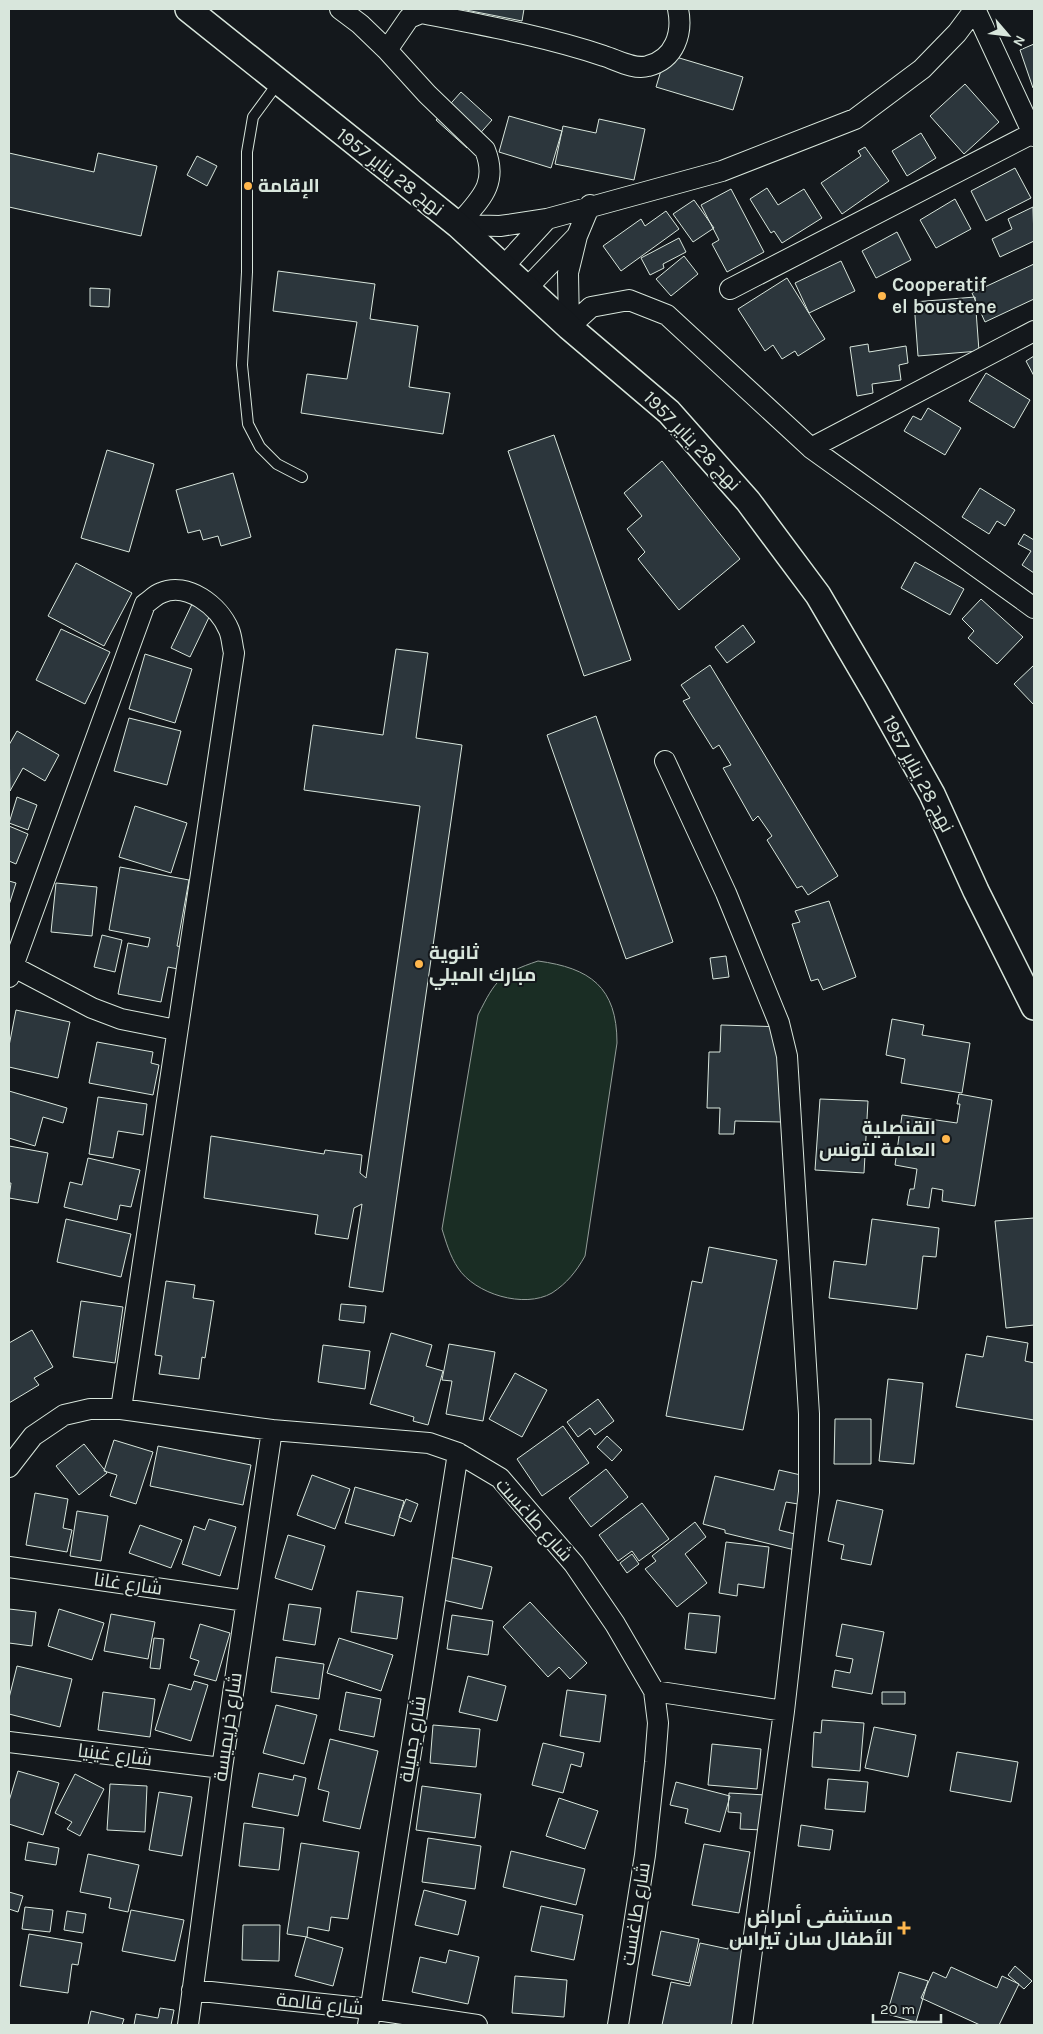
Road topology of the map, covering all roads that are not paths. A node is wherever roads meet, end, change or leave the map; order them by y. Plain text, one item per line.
1 (188, 9) edge
2 (340, 9) edge
3 (678, 9) edge
4 (975, 9) edge
5 (387, 50) junction
6 (278, 83) junction
7 (1034, 135) edge
8 (590, 205) junction
9 (547, 219) junction
10 (458, 225) junction
11 (577, 236) junction
12 (504, 266) junction
13 (527, 288) junction
14 (730, 289) dead end
15 (569, 328) junction
16 (1034, 331) edge
17 (811, 448) junction
18 (302, 478) dead end
19 (1034, 608) edge
20 (665, 761) dead end
21 (10, 971) edge
22 (1034, 1007) edge
23 (176, 1030) junction
24 (121, 1409) junction
25 (272, 1430) junction
26 (458, 1453) junction
27 (9, 1467) edge
28 (9, 1567) edge
29 (246, 1601) junction
30 (654, 1691) junction
31 (784, 1711) junction
32 (9, 1742) edge
33 (222, 1768) junction
34 (192, 1990) junction
35 (369, 2017) edge
36 (188, 2025) edge
37 (477, 2025) edge
38 (618, 2025) edge
39 (742, 2025) edge

1 - 6 street, نهج 28 يناير 1957
2 - 5 street
3 - 5 street
4 - 7 street
4 - 8 street
5 - 10 street
6 - 10 street, نهج 28 يناير 1957
6 - 18 lane
7 - 14 street
8 - 9 street
8 - 11 street
9 - 10 street
9 - 12 street
10 - 12 street, نهج 28 يناير 1957
11 - 13 street
11 - 15 street
12 - 13 street, نهج 28 يناير 1957
13 - 15 street, نهج 28 يناير 1957
15 - 17 street
15 - 22 street, نهج 28 يناير 1957
16 - 17 street
17 - 19 street
20 - 31 street
21 - 23 street
21 - 23 street
23 - 24 street
24 - 25 street, شارع طاغست
24 - 27 street, شارع طاغست
25 - 26 street, شارع طاغست
25 - 29 street, شارع خريميسة
26 - 30 street, شارع طاغست
26 - 35 street, شارع جميلة
28 - 29 street, شارع غانا
29 - 33 street, شارع خريميسة
30 - 31 street
30 - 38 street, شارع طاغست
31 - 39 street
32 - 33 street, شارع غينيا
33 - 34 street, شارع خريميسة
34 - 35 street, شارع قالمة
34 - 36 street, شارع خريميسة
35 - 37 street, شارع قالمة

